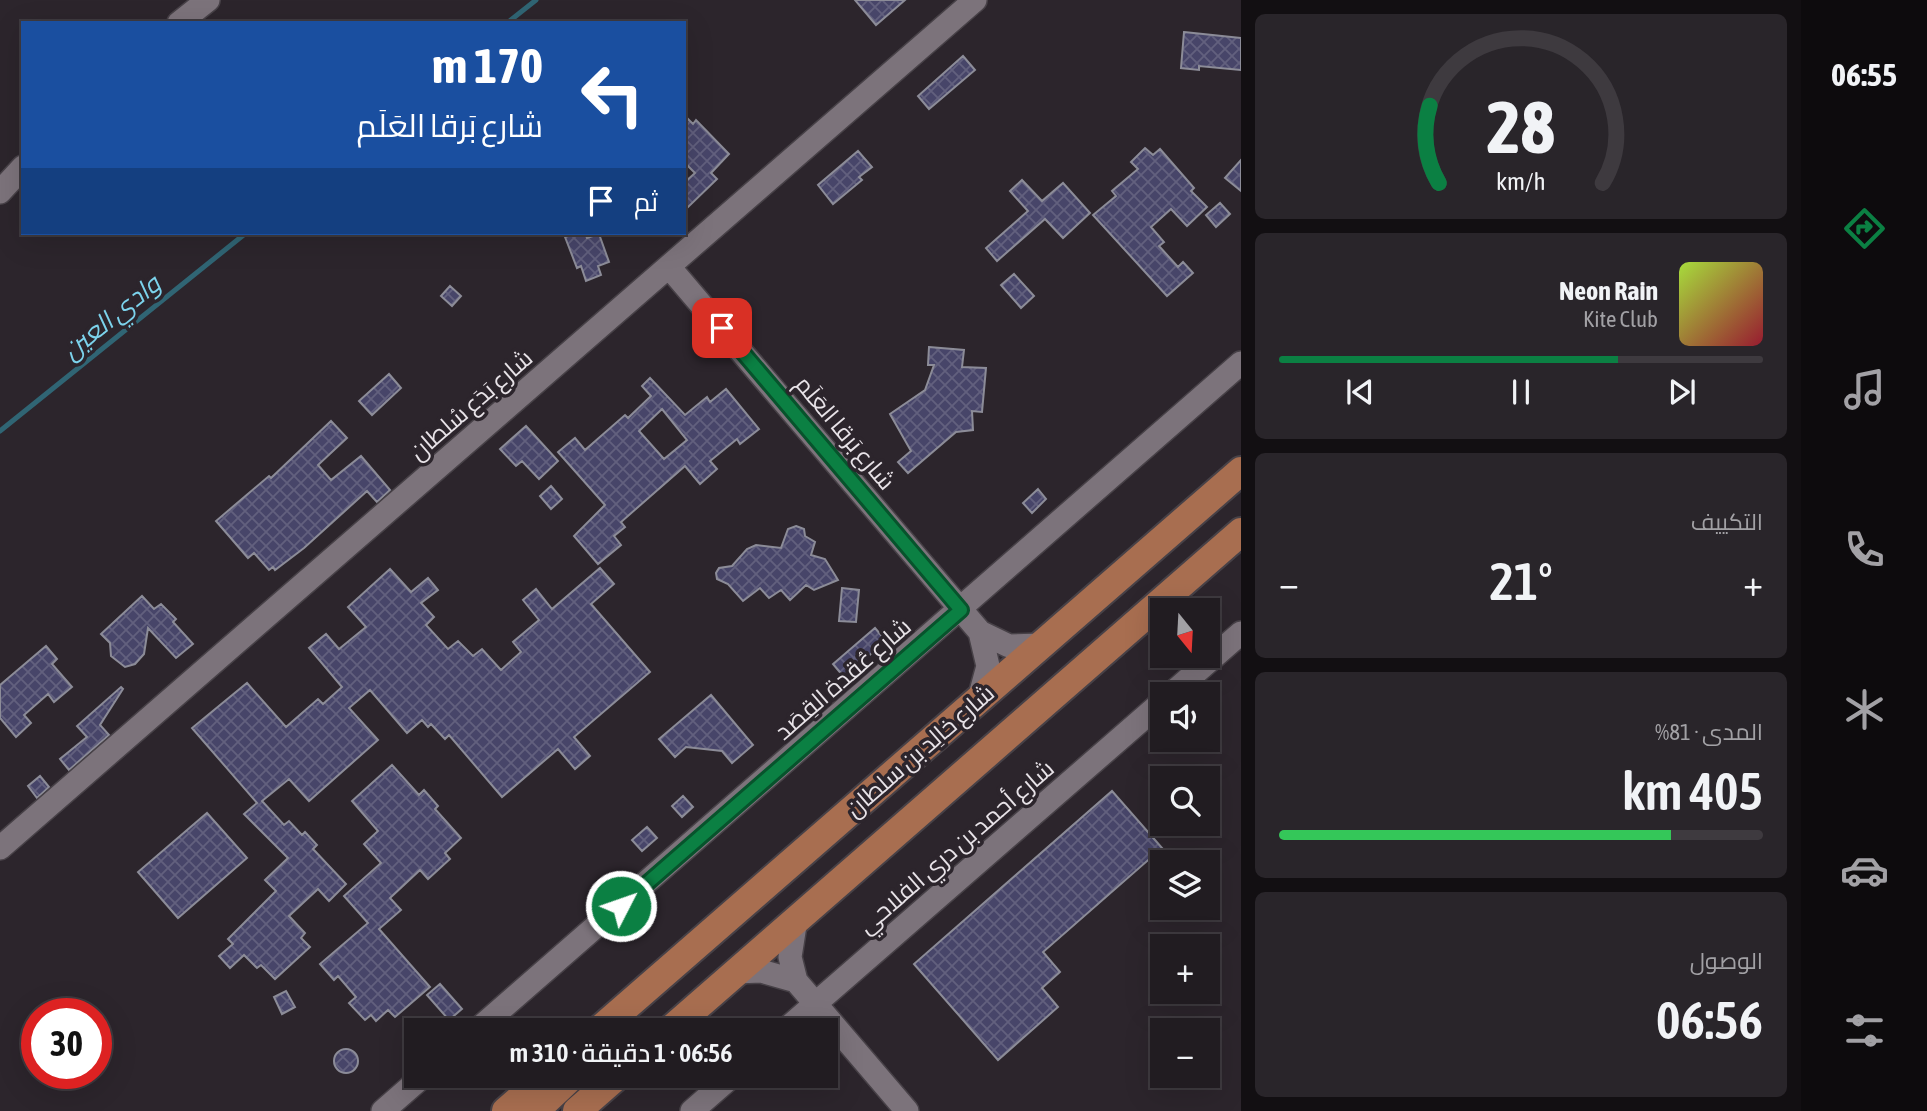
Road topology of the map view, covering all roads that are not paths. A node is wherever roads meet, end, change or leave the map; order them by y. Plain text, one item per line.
1 (975, 0) edge
2 (21, 169) edge
3 (0, 192) edge
4 (670, 268) junction
5 (1241, 363) edge
6 (1241, 471) edge
7 (1241, 532) edge
8 (961, 610) junction
9 (979, 632) junction
10 (1241, 633) edge
11 (1042, 645) junction
12 (1185, 682) edge
13 (979, 699) junction
14 (1150, 712) edge
15 (0, 848) edge
16 (796, 919) junction
17 (736, 972) junction
18 (658, 979) junction
19 (796, 981) junction
20 (815, 1004) junction
21 (491, 1018) edge
22 (613, 1018) edge
23 (630, 1018) edge
24 (684, 1018) edge
25 (799, 1018) edge
26 (409, 1088) edge
27 (532, 1088) edge
28 (560, 1088) edge
29 (603, 1088) edge
30 (718, 1088) edge
31 (383, 1111) edge
32 (506, 1111) edge
33 (536, 1111) edge
34 (577, 1111) edge
35 (692, 1111) edge
36 (907, 1111) edge

1 - 4 street, شارع بَدَع سُلطان
2 - 3 street
4 - 8 street, شارع بَرقا العَلَم
4 - 15 street, شارع بَدَع سُلطان
5 - 8 street, شارع عُقدة القِصَد
6 - 11 main road, شارع خالِد بن سلطان
7 - 16 main road, شارع خالِد بن سلطان
8 - 9 street, شارع بَرقا العَلَم
8 - 21 street, شارع عُقدة القِصَد
9 - 11 street, شارع بَرقا العَلَم
9 - 13 street, شارع بَرقا العَلَم
10 - 12 street
11 - 13 main road, شارع خالِد بن سلطان
13 - 18 main road, شارع خالِد بن سلطان
14 - 20 street, شارع أحمد بن دري الفلاحي
16 - 17 main road, شارع خالِد بن سلطان
16 - 19 street
17 - 19 street
17 - 24 main road, شارع خالِد بن سلطان
18 - 22 main road, شارع خالِد بن سلطان
18 - 23 main road
19 - 20 street
20 - 25 street, شارع أحمد بن دري الفلاحي
20 - 36 street
26 - 31 street
27 - 32 main road
28 - 33 main road
29 - 34 main road
30 - 35 street

